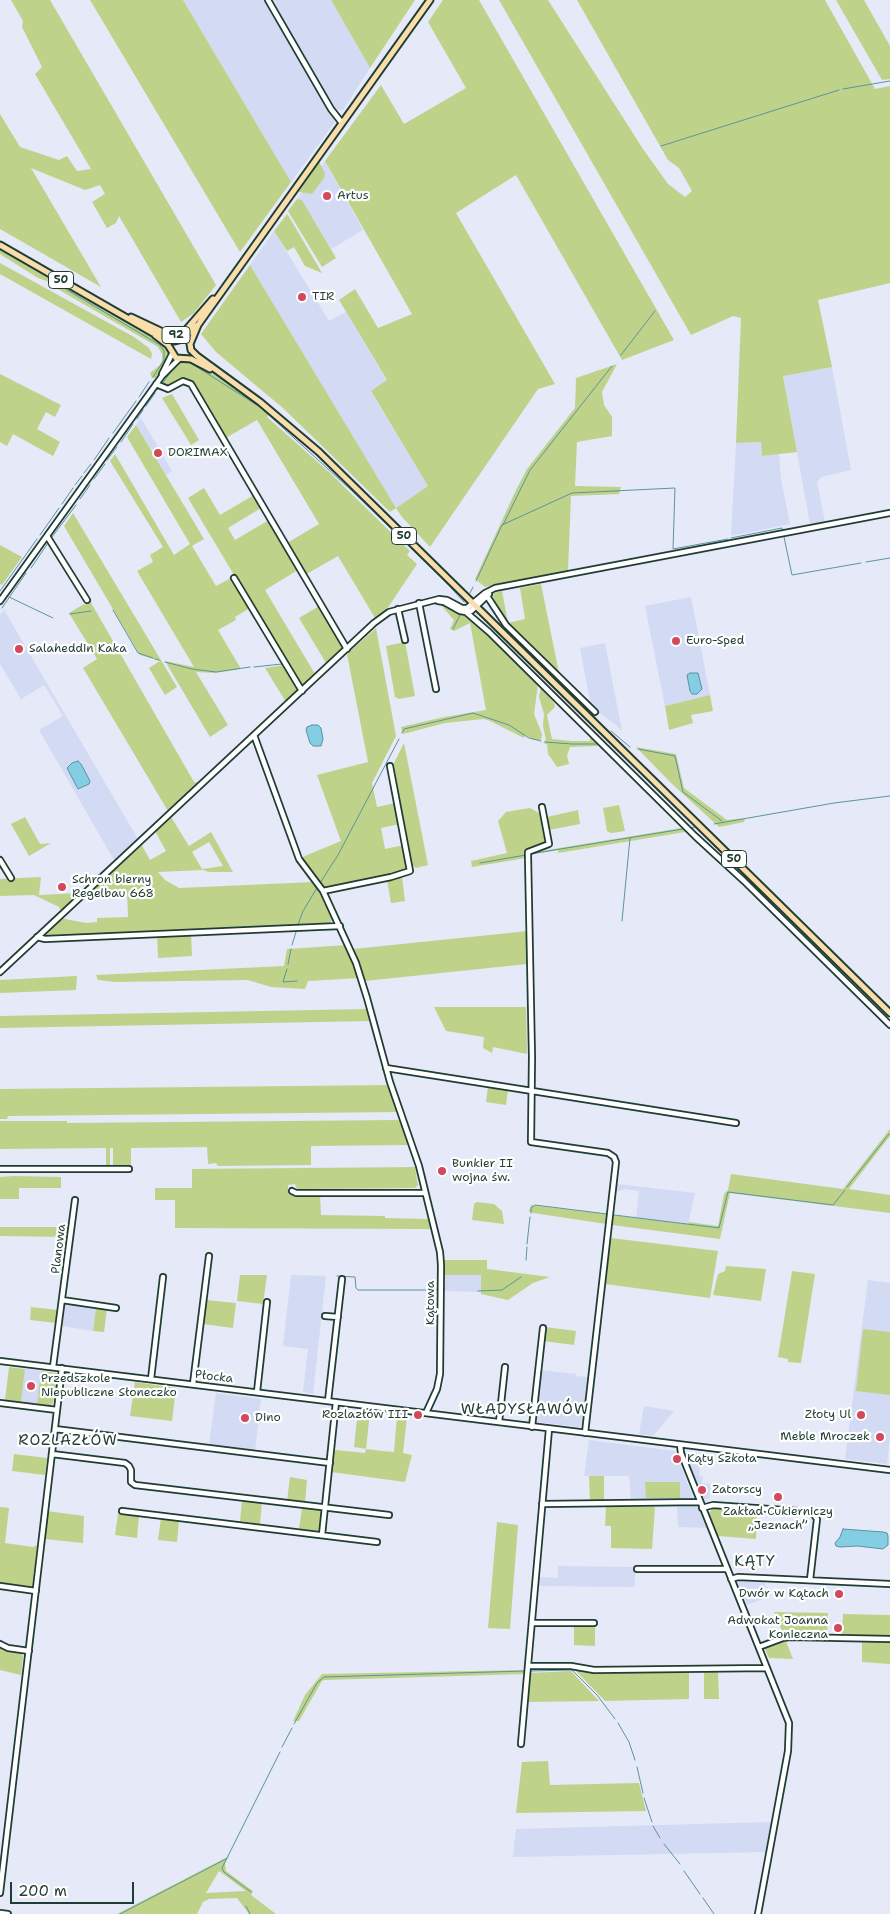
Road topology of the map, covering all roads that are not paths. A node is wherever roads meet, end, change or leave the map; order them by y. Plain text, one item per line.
1 (268, 0) edge
2 (430, 0) edge
3 (342, 123) junction
4 (0, 245) edge
5 (218, 296) junction
6 (122, 315) junction
7 (198, 324) junction
8 (153, 333) junction
9 (183, 339) junction
10 (175, 341) junction
11 (190, 344) junction
12 (191, 350) junction
13 (171, 351) junction
14 (186, 358) junction
15 (179, 359) junction
16 (218, 372) junction
17 (162, 376) junction
18 (156, 384) junction
19 (890, 513) edge
20 (47, 536) junction
21 (234, 578) dead end
22 (486, 594) junction
23 (87, 600) dead end
24 (0, 601) edge
25 (419, 603) junction
26 (475, 605) junction
27 (398, 609) junction
28 (465, 610) junction
29 (405, 640) dead end
30 (347, 649) junction
31 (436, 689) dead end
32 (302, 691) junction
33 (594, 712) dead end
34 (254, 735) junction
35 (390, 766) dead end
36 (542, 807) dead end
37 (0, 860) edge
38 (11, 878) dead end
39 (323, 891) junction
40 (340, 926) junction
41 (36, 937) junction
42 (0, 972) edge
43 (890, 1013) edge
44 (890, 1025) edge
45 (386, 1068) junction
46 (532, 1091) junction
47 (736, 1124) dead end
48 (0, 1169) edge
49 (129, 1169) dead end
50 (292, 1191) dead end
51 (425, 1193) junction
52 (75, 1200) dead end
53 (209, 1256) dead end
54 (163, 1277) dead end
55 (342, 1279) dead end
56 (62, 1300) junction
57 (267, 1302) dead end
58 (116, 1308) dead end
59 (324, 1316) dead end
60 (338, 1317) junction
61 (543, 1328) dead end
62 (0, 1361) edge
63 (53, 1367) junction
64 (505, 1367) dead end
65 (62, 1368) junction
66 (151, 1379) junction
67 (193, 1384) junction
68 (257, 1392) junction
69 (328, 1401) junction
70 (336, 1402) junction
71 (0, 1403) edge
72 (57, 1410) junction
73 (426, 1413) junction
74 (499, 1422) junction
75 (532, 1426) junction
76 (55, 1429) junction
77 (549, 1429) junction
78 (585, 1433) junction
79 (680, 1444) junction
80 (52, 1454) junction
81 (330, 1463) junction
82 (890, 1470) edge
83 (700, 1502) junction
84 (542, 1504) junction
85 (325, 1508) junction
86 (702, 1508) junction
87 (122, 1511) dead end
88 (389, 1515) dead end
89 (322, 1535) junction
90 (377, 1542) dead end
91 (637, 1568) dead end
92 (727, 1569) junction
93 (731, 1579) junction
94 (810, 1580) junction
95 (890, 1584) edge
96 (0, 1586) edge
97 (36, 1591) junction
98 (532, 1623) junction
99 (594, 1624) dead end
100 (890, 1639) edge
101 (0, 1644) edge
102 (759, 1647) junction
103 (29, 1651) junction
104 (528, 1666) junction
105 (767, 1668) junction
106 (521, 1744) dead end
107 (0, 1893) edge
108 (0, 1913) edge
109 (8, 1914) edge
110 (758, 1914) edge

1 - 3 street
2 - 3 main road, 92
3 - 5 main road, 92
4 - 6 main road, 50
5 - 6 main road, 92
5 - 7 main road, 92
6 - 8 main road, 50
7 - 9 main road, 92
7 - 11 main road, 92
8 - 10 main road, 50
8 - 13 main road, 50
9 - 10 main road
9 - 11 main road
10 - 13 main road
11 - 12 main road
12 - 14 main road
12 - 16 main road, 50
13 - 15 main road, 50
13 - 17 street
14 - 15 main road
14 - 16 main road, 50
15 - 17 street
16 - 26 main road, 50
17 - 18 street
18 - 20 street
18 - 30 street
19 - 22 street
20 - 23 street
20 - 24 street
21 - 32 street
22 - 26 street
22 - 33 street
25 - 27 street
25 - 28 street
25 - 31 street
26 - 28 street
26 - 43 main road, 50
27 - 29 street
27 - 30 street
28 - 44 street
30 - 32 street
32 - 34 street
34 - 39 street, Kątowa
34 - 41 street
35 - 39 street
36 - 46 street
37 - 38 street
39 - 40 street, Kątowa
40 - 41 street
40 - 45 street, Kątowa
41 - 42 street
45 - 46 street
45 - 51 street, Kątowa
46 - 47 street
46 - 78 street
48 - 49 street
50 - 51 street
51 - 73 street, Kątowa
52 - 56 street, Planowa
53 - 67 street
54 - 66 street
55 - 60 street
56 - 58 street
56 - 63 street, Planowa
57 - 68 street
59 - 60 street
60 - 69 street
61 - 75 street
62 - 63 street, Płocka
63 - 65 street, Płocka
64 - 74 street
65 - 66 street, Płocka
65 - 72 street
66 - 67 street, Płocka
67 - 68 street, Płocka
68 - 69 street, Płocka
69 - 70 street, Płocka
70 - 73 street, Płocka
70 - 81 street
71 - 72 street
72 - 76 street
73 - 74 street, Płocka
74 - 75 street, Płocka
75 - 77 street, Płocka
76 - 80 street
76 - 81 street
77 - 78 street, Płocka
77 - 84 street
78 - 79 street, Płocka
79 - 82 street, Płocka
79 - 83 street
80 - 85 street
80 - 97 street
81 - 85 street
83 - 84 street
83 - 86 street
84 - 98 street
85 - 88 street
85 - 89 street
86 - 92 street
86 - 94 street
87 - 89 street
89 - 90 street
91 - 92 street
92 - 93 street
93 - 94 street
93 - 102 street
94 - 95 street
96 - 97 street
97 - 103 street
98 - 99 street
98 - 104 street
100 - 102 street
101 - 103 street
102 - 105 street
103 - 107 street
104 - 105 street
104 - 106 street
105 - 110 street
108 - 109 street

